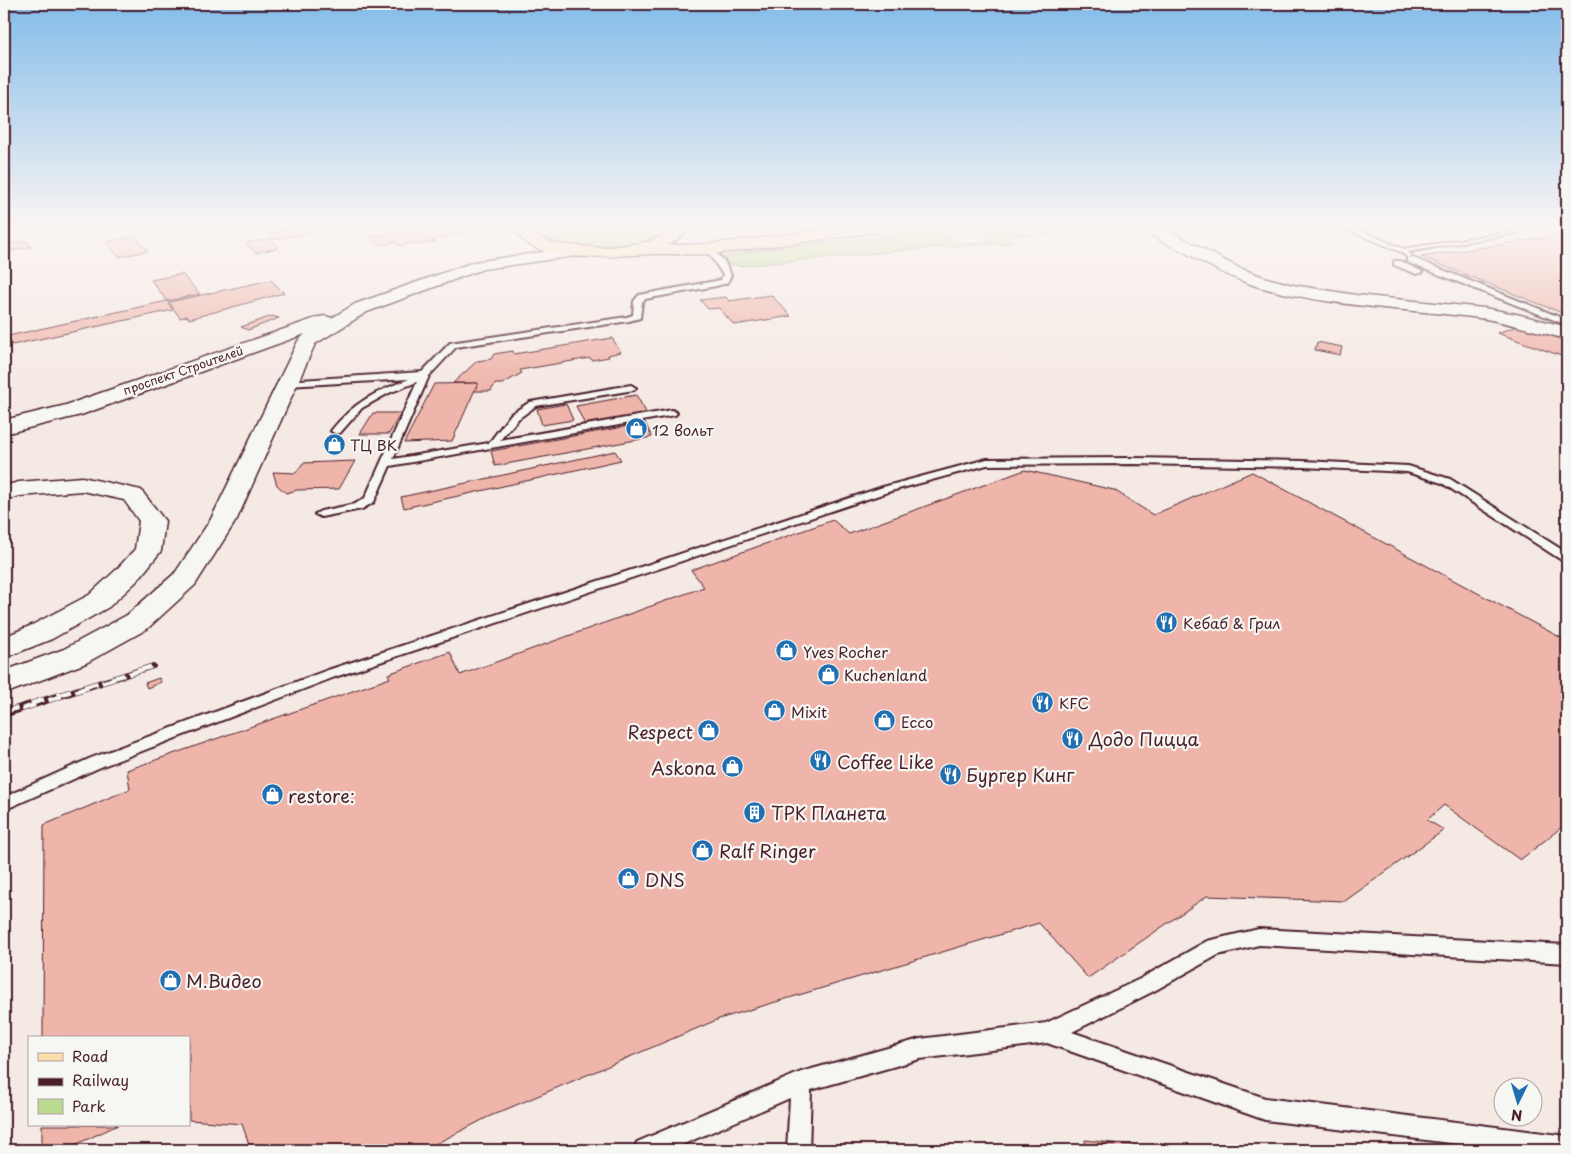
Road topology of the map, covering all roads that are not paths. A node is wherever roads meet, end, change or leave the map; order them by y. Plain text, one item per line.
1 (433, 282) edge
2 (720, 282) edge
3 (1260, 282) edge
4 (1442, 282) edge
5 (1464, 282) edge
6 (1523, 306) junction
7 (361, 308) junction
8 (1567, 323) edge
9 (1567, 333) edge
10 (425, 375) junction
11 (288, 383) junction
12 (631, 388) dead end
13 (73, 410) junction
14 (672, 413) dead end
15 (4, 427) edge
16 (336, 431) dead end
17 (4, 445) edge
18 (492, 445) junction
19 (385, 464) junction
20 (4, 492) edge
21 (321, 514) dead end
22 (1567, 558) edge
23 (4, 648) edge
24 (4, 683) edge
25 (4, 804) edge
26 (1567, 954) edge
27 (1046, 1033) junction
28 (800, 1082) junction
29 (1567, 1147) edge
30 (645, 1150) edge
31 (798, 1150) edge

1 - 7 main road
2 - 10 lane
3 - 9 main road
4 - 6 lane
5 - 6 lane
6 - 8 lane
7 - 11 main road
7 - 13 main road, проспект Строителей
10 - 11 lane
10 - 16 lane
10 - 19 lane
11 - 24 main road
12 - 18 lane
13 - 15 main road, проспект Строителей
13 - 17 main road
14 - 18 lane
18 - 19 lane
19 - 21 lane
20 - 23 main road
22 - 25 lane
26 - 27 lane
27 - 28 lane
27 - 29 lane
28 - 30 lane
28 - 31 lane

